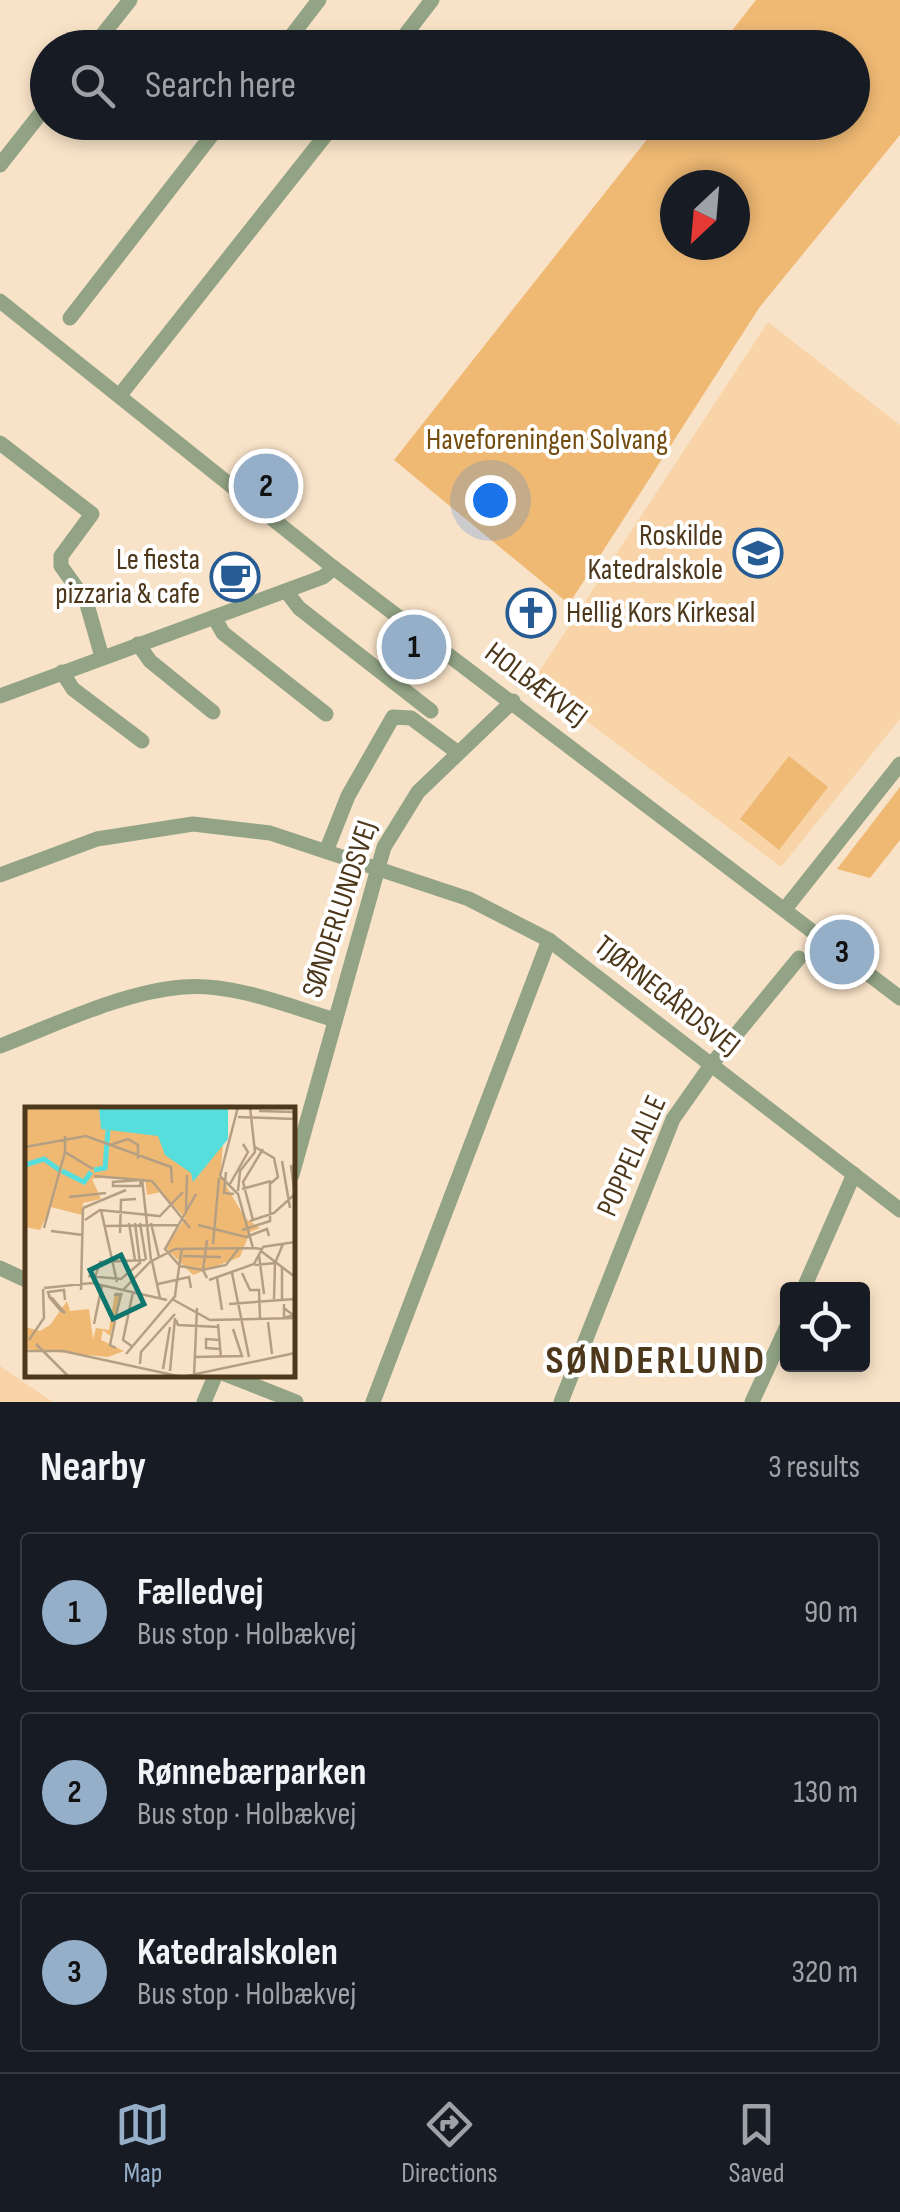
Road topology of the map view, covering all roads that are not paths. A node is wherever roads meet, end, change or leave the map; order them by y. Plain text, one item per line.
1 (130, 0) edge
2 (320, 0) edge
3 (432, 0) edge
4 (106, 30) edge
5 (296, 30) edge
6 (409, 30) edge
7 (30, 126) edge
8 (208, 140) edge
9 (322, 140) edge
10 (0, 164) edge
11 (0, 302) edge
12 (70, 318) dead end
13 (120, 395) junction
14 (0, 443) edge
15 (334, 568) junction
16 (286, 591) junction
17 (214, 617) junction
18 (138, 644) junction
19 (102, 658) junction
20 (62, 672) junction
21 (0, 696) edge
22 (512, 701) junction
23 (430, 710) dead end
24 (212, 712) dead end
25 (326, 714) dead end
26 (142, 741) dead end
27 (457, 752) junction
28 (900, 764) edge
29 (327, 849) junction
30 (377, 866) junction
31 (0, 875) edge
32 (785, 909) junction
33 (549, 940) junction
34 (799, 958) dead end
35 (900, 998) edge
36 (332, 1020) junction
37 (0, 1046) edge
38 (710, 1065) junction
39 (295, 1162) edge
40 (854, 1174) junction
41 (900, 1210) edge
42 (0, 1268) edge
43 (25, 1280) edge
44 (807, 1282) edge
45 (780, 1341) edge
46 (215, 1377) edge
47 (233, 1377) edge
48 (204, 1402) edge
49 (296, 1402) edge
50 (372, 1402) edge
51 (561, 1402) edge
52 (752, 1402) edge

1 - 4 street
2 - 5 street
3 - 6 street
7 - 10 street
8 - 12 street
9 - 13 street
11 - 13 street, HOLBÆKVEJ
13 - 15 street, HOLBÆKVEJ
14 - 19 street
15 - 16 street
15 - 22 street, HOLBÆKVEJ
16 - 17 street
16 - 23 street
17 - 18 street
17 - 25 street
18 - 19 street
18 - 24 street
19 - 20 street
20 - 21 street
20 - 26 street
22 - 27 street, SØNDERLUNDSVEJ
22 - 32 street, HOLBÆKVEJ
27 - 29 street
27 - 30 street, SØNDERLUNDSVEJ
28 - 32 street
29 - 30 street, TJØRNEGÅRDSVEJ
29 - 31 street, TJØRNEGÅRDSVEJ
30 - 33 street, TJØRNEGÅRDSVEJ
30 - 36 street, SØNDERLUNDSVEJ
32 - 35 street, HOLBÆKVEJ
33 - 38 street, TJØRNEGÅRDSVEJ
33 - 50 street
34 - 38 street, POPPEL ALLE
36 - 37 street
36 - 39 street, SØNDERLUNDSVEJ
38 - 40 street, TJØRNEGÅRDSVEJ
38 - 51 street, POPPEL ALLE
40 - 41 street, TJØRNEGÅRDSVEJ
40 - 44 street
42 - 43 street
45 - 52 street
46 - 48 street
47 - 49 street

